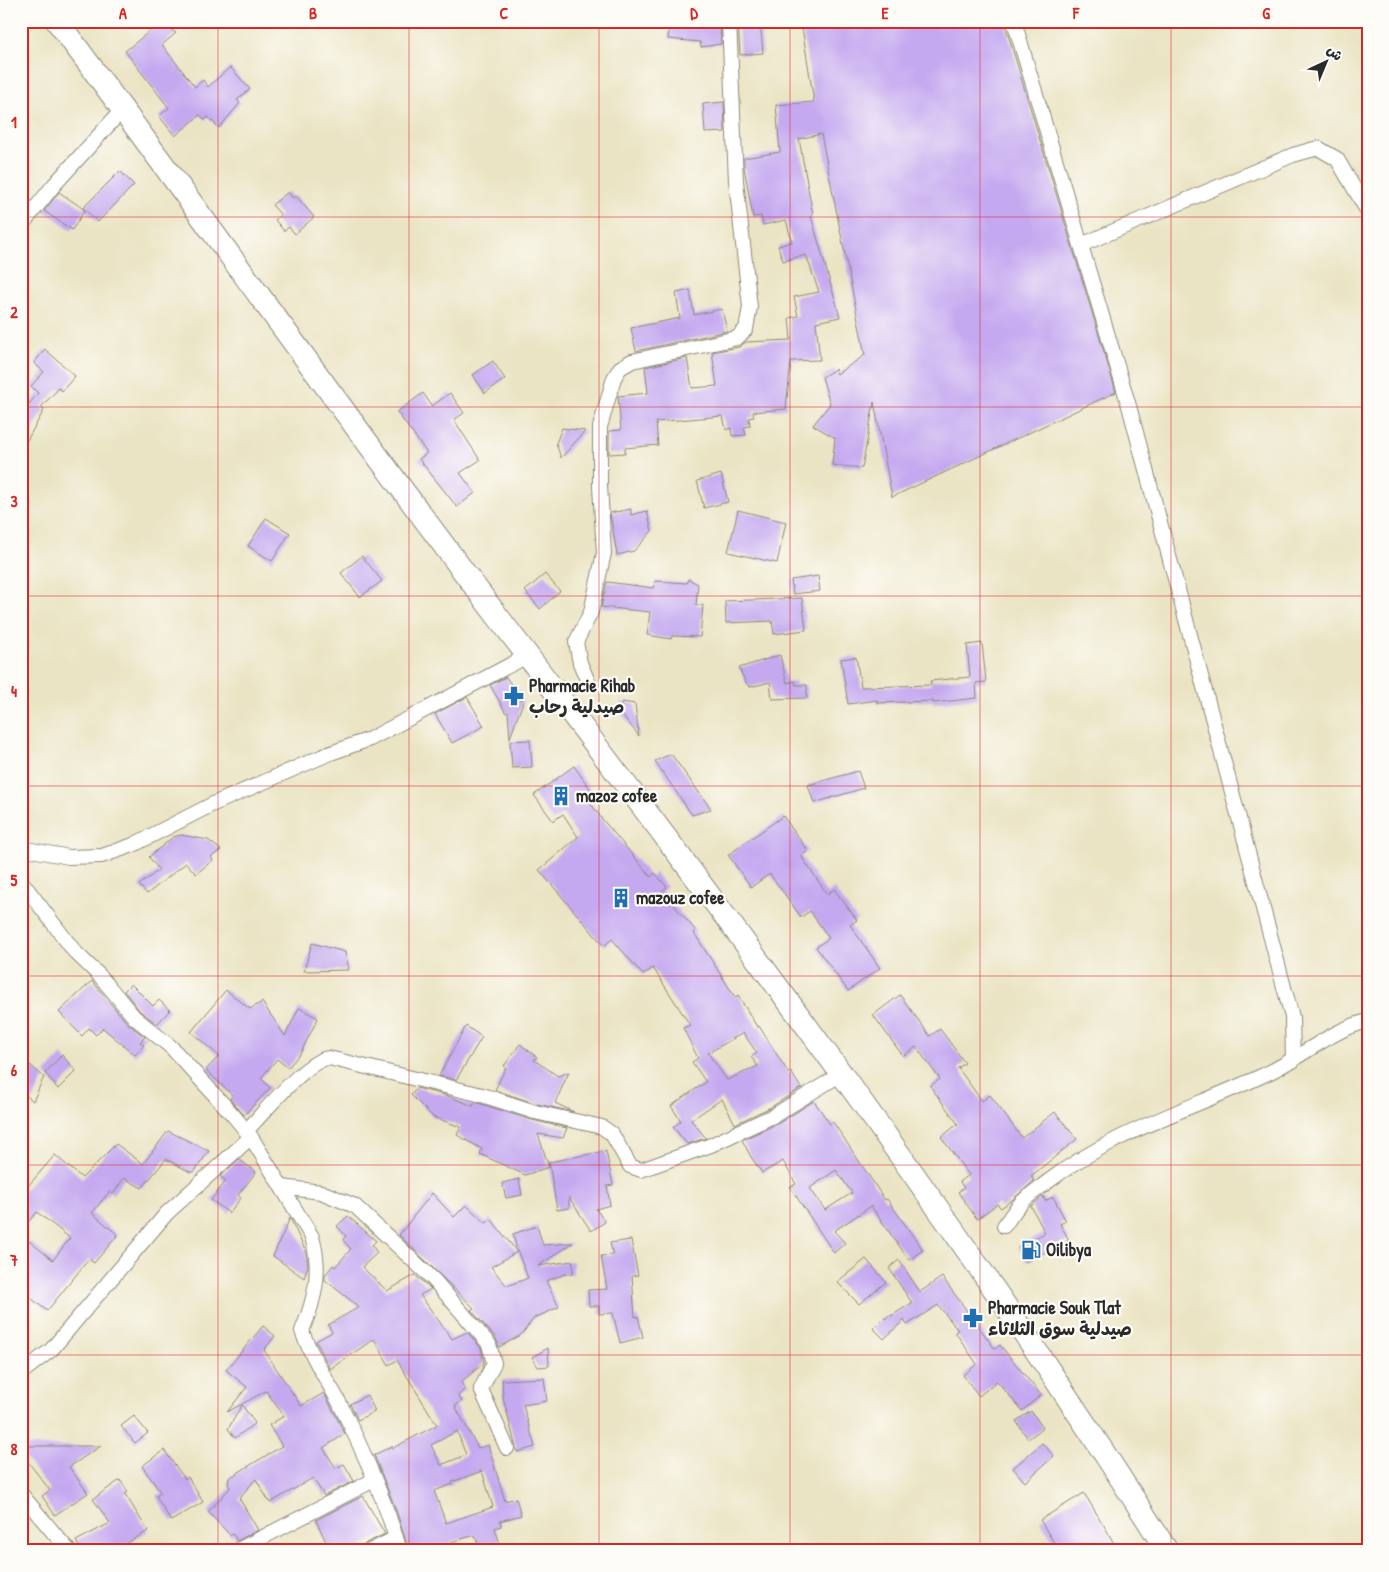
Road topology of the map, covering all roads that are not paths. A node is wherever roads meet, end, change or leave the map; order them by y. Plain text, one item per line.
1 (57, 21) edge
2 (729, 21) edge
3 (1014, 21) edge
4 (123, 109) junction
5 (1368, 212) edge
6 (21, 226) edge
7 (1081, 245) junction
8 (529, 655) junction
9 (589, 684) dead end
10 (21, 848) edge
11 (21, 882) edge
12 (1368, 1021) edge
13 (1293, 1061) junction
14 (841, 1074) junction
15 (249, 1134) junction
16 (282, 1187) junction
17 (1004, 1226) dead end
18 (21, 1373) edge
19 (507, 1448) dead end
20 (374, 1480) junction
21 (21, 1494) edge
22 (398, 1544) edge
23 (69, 1551) edge
24 (236, 1551) edge
25 (370, 1551) edge
26 (1167, 1551) edge

1 - 4 main road
2 - 9 street
3 - 7 street
4 - 6 street
4 - 8 main road
5 - 7 street
7 - 13 street
8 - 10 street
8 - 14 main road
11 - 15 street
12 - 13 street
13 - 17 street
14 - 15 street
14 - 26 main road
15 - 16 street
15 - 18 street
16 - 19 street
16 - 20 street
20 - 22 street
20 - 24 street
21 - 23 street
22 - 25 street

